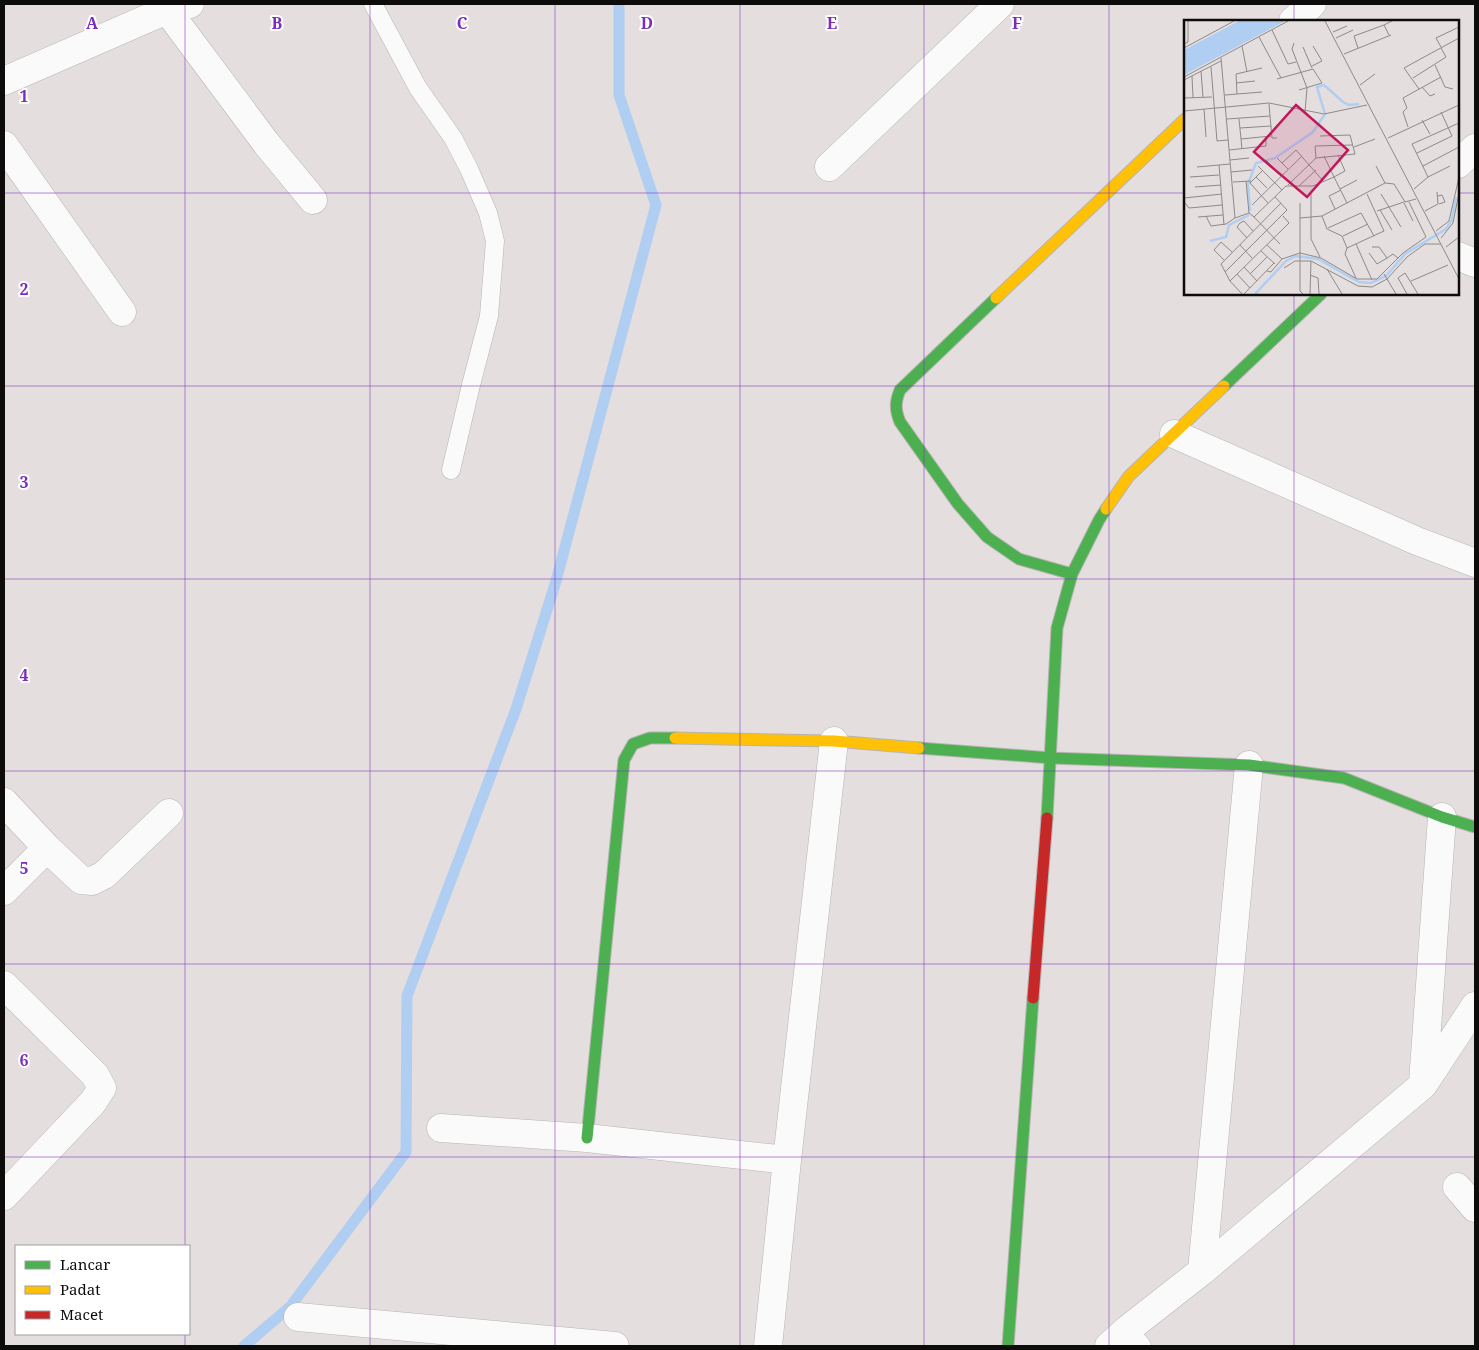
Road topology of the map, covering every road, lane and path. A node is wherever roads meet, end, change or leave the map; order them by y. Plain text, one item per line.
1 (373, 4) edge
2 (1000, 4) edge
3 (1312, 4) edge
4 (178, 7) edge
5 (1293, 20) edge
6 (4, 81) edge
7 (1184, 120) edge
8 (4, 145) edge
9 (1475, 148) edge
10 (1459, 163) edge
11 (829, 167) dead end
12 (313, 200) dead end
13 (1459, 256) edge
14 (1475, 263) edge
15 (1320, 295) edge
16 (122, 312) dead end
17 (1174, 434) junction
18 (451, 470) dead end
19 (1475, 563) edge
20 (1072, 574) junction
21 (834, 741) junction
22 (1051, 758) junction
23 (1249, 765) junction
24 (4, 802) edge
25 (169, 813) dead end
26 (1442, 817) junction
27 (1475, 827) edge
28 (47, 848) junction
29 (4, 891) edge
30 (4, 985) edge
31 (1475, 1006) edge
32 (1423, 1085) junction
33 (440, 1128) dead end
34 (587, 1138) junction
35 (787, 1160) junction
36 (1457, 1187) dead end
37 (4, 1196) edge
38 (1475, 1208) edge
39 (1202, 1271) junction
40 (298, 1317) dead end
41 (1126, 1341) edge
42 (615, 1346) edge
43 (768, 1346) edge
44 (1008, 1346) edge

1 - 18 lane
2 - 11 street
3 - 5 street
4 - 6 street
4 - 12 street
7 - 20 street
8 - 16 street
9 - 10 street
13 - 14 street
15 - 17 street
17 - 19 street
17 - 20 street
20 - 22 street
21 - 22 street
21 - 34 street
21 - 35 street
22 - 23 street
22 - 44 street
23 - 26 street
23 - 39 street
24 - 28 street
25 - 28 street
26 - 27 street
26 - 32 street
28 - 29 street
30 - 37 street
31 - 32 street
32 - 39 street
33 - 34 street
34 - 35 street
35 - 43 street
36 - 38 street
39 - 41 street
40 - 42 street

